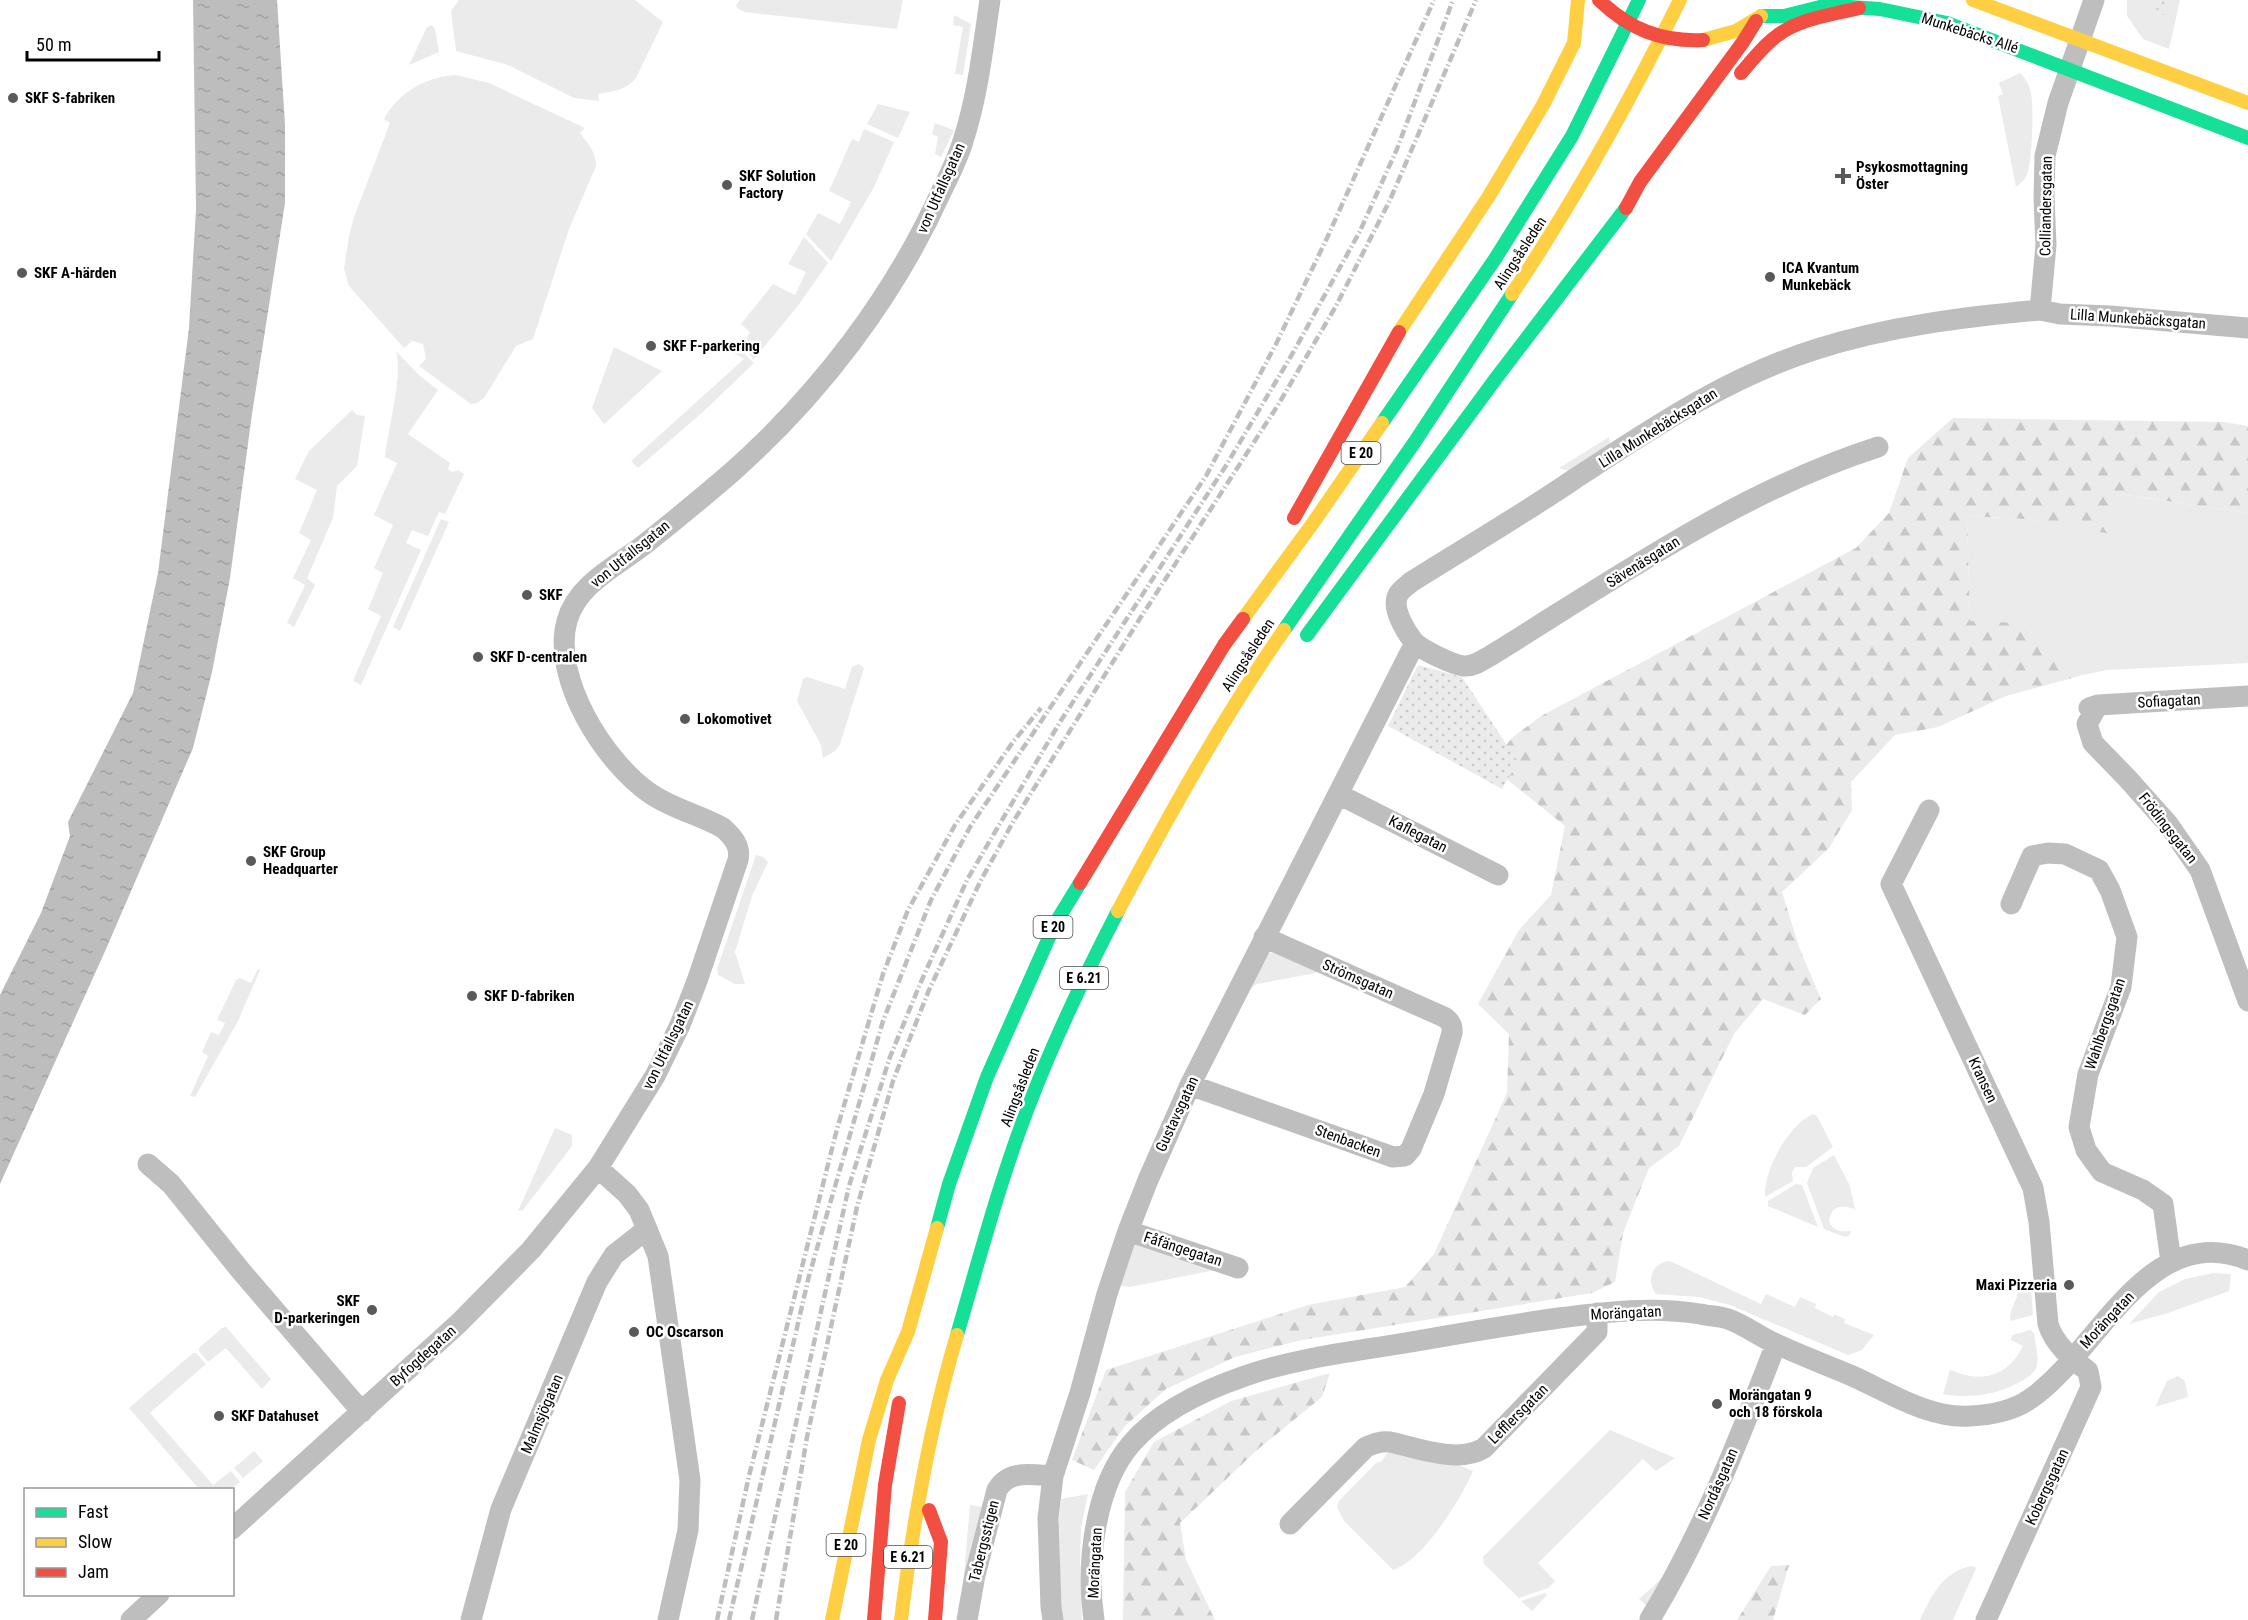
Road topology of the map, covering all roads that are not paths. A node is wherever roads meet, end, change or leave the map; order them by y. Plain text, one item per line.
1 (990, 0) edge
2 (1578, 0) edge
3 (1599, 0) edge
4 (1639, 0) edge
5 (1680, 0) edge
6 (1974, 0) edge
7 (2094, 0) edge
8 (1777, 1) edge
9 (1859, 8) junction
10 (1758, 19) junction
11 (2080, 41) junction
12 (2070, 69) junction
13 (1730, 85) dead end
14 (1719, 98) dead end
15 (2248, 103) edge
16 (2248, 138) edge
17 (1624, 212) junction
18 (2040, 309) junction
19 (2248, 328) edge
20 (1878, 447) dead end
21 (1286, 532) dead end
22 (1275, 553) dead end
23 (1415, 643) junction
24 (1300, 644) dead end
25 (1224, 645) junction
26 (1259, 695) dead end
27 (2248, 696) edge
28 (2094, 706) joint
29 (1212, 742) junction
30 (1338, 794) junction
31 (1929, 810) dead end
32 (1498, 874) dead end
33 (2011, 904) dead end
34 (1264, 937) junction
35 (2248, 1001) edge
36 (1450, 1023) joint
37 (1190, 1085) junction
38 (148, 1164) dead end
39 (598, 1168) junction
40 (647, 1228) junction
41 (1128, 1231) junction
42 (2248, 1260) edge
43 (2171, 1262) junction
44 (1238, 1268) dead end
45 (1597, 1313) junction
46 (908, 1332) junction
47 (1776, 1344) junction
48 (2072, 1359) junction
49 (944, 1379) junction
50 (362, 1412) junction
51 (1053, 1476) junction
52 (885, 1485) junction
53 (929, 1510) junction
54 (1290, 1524) dead end
55 (234, 1527) edge
56 (926, 1545) dead end
57 (866, 1549) dead end
58 (157, 1596) edge
59 (1650, 1619) edge
60 (131, 1620) edge
61 (471, 1620) edge
62 (668, 1620) edge
63 (832, 1620) edge
64 (874, 1620) edge
65 (901, 1620) edge
66 (935, 1620) edge
67 (967, 1620) edge
68 (1053, 1620) edge
69 (1095, 1620) edge
70 (1986, 1620) edge

1 - 39 street, von Utfallsgatan
2 - 21 main road
3 - 10 main road, bridge
4 - 25 main road, Alingsåsleden / E 20
5 - 29 main road, Alingsåsleden / E 20
6 - 11 main road, Munkebäcks Allé
7 - 11 street
8 - 10 main road
9 - 10 main road, Munkebäcks Allé
9 - 12 main road, Munkebäcks Allé
9 - 13 main road
10 - 17 main road
11 - 12 street
11 - 15 main road, Munkebäcks Allé
12 - 16 main road, Munkebäcks Allé
12 - 18 street, Colliandersgatan
14 - 17 main road
17 - 24 main road
18 - 19 street, Lilla Munkebäcksgatan
18 - 23 street, Lilla Munkebäcksgatan
20 - 23 street, Sävenäsgatan
22 - 25 main road
23 - 30 street, Gustavsgatan
25 - 46 main road, Alingsåsleden / E 20
26 - 29 main road
27 - 28 street, Sofiagatan
28 - 35 street, Frödingsgatan
29 - 49 main road, Alingsåsleden / E 6.21
30 - 32 street, Kaflegatan
30 - 34 street, Gustavsgatan
31 - 48 street, Kransen
33 - 43 street, Wahlbergsgatan
34 - 36 street, Strömsgatan
34 - 37 street, Gustavsgatan
36 - 37 street, Stenbacken
37 - 41 street, Gustavsgatan
38 - 50 street
39 - 40 street
39 - 50 street, Byfogdegatan
40 - 61 street, Malmsjögatan
40 - 62 street
41 - 44 street, Fåfängegatan
41 - 51 street, Gustavsgatan
42 - 43 street, Morängatan
43 - 48 street, Morängatan
45 - 47 street, Morängatan
45 - 54 street, Lefflersgatan
45 - 69 street, Morängatan
46 - 52 main road, E 6.21
46 - 63 main road, E 20
47 - 48 street, Morängatan
47 - 59 street, Nordåsgatan
48 - 70 street, Kobergsgatan
49 - 53 main road
49 - 65 main road, E 6.21
50 - 55 street, Byfogdegatan
51 - 67 street, Tabergsstigen
51 - 68 street, Gustavsgatan
52 - 57 main road
52 - 64 main road, E 6.21
53 - 56 main road
53 - 66 main road
58 - 60 street

